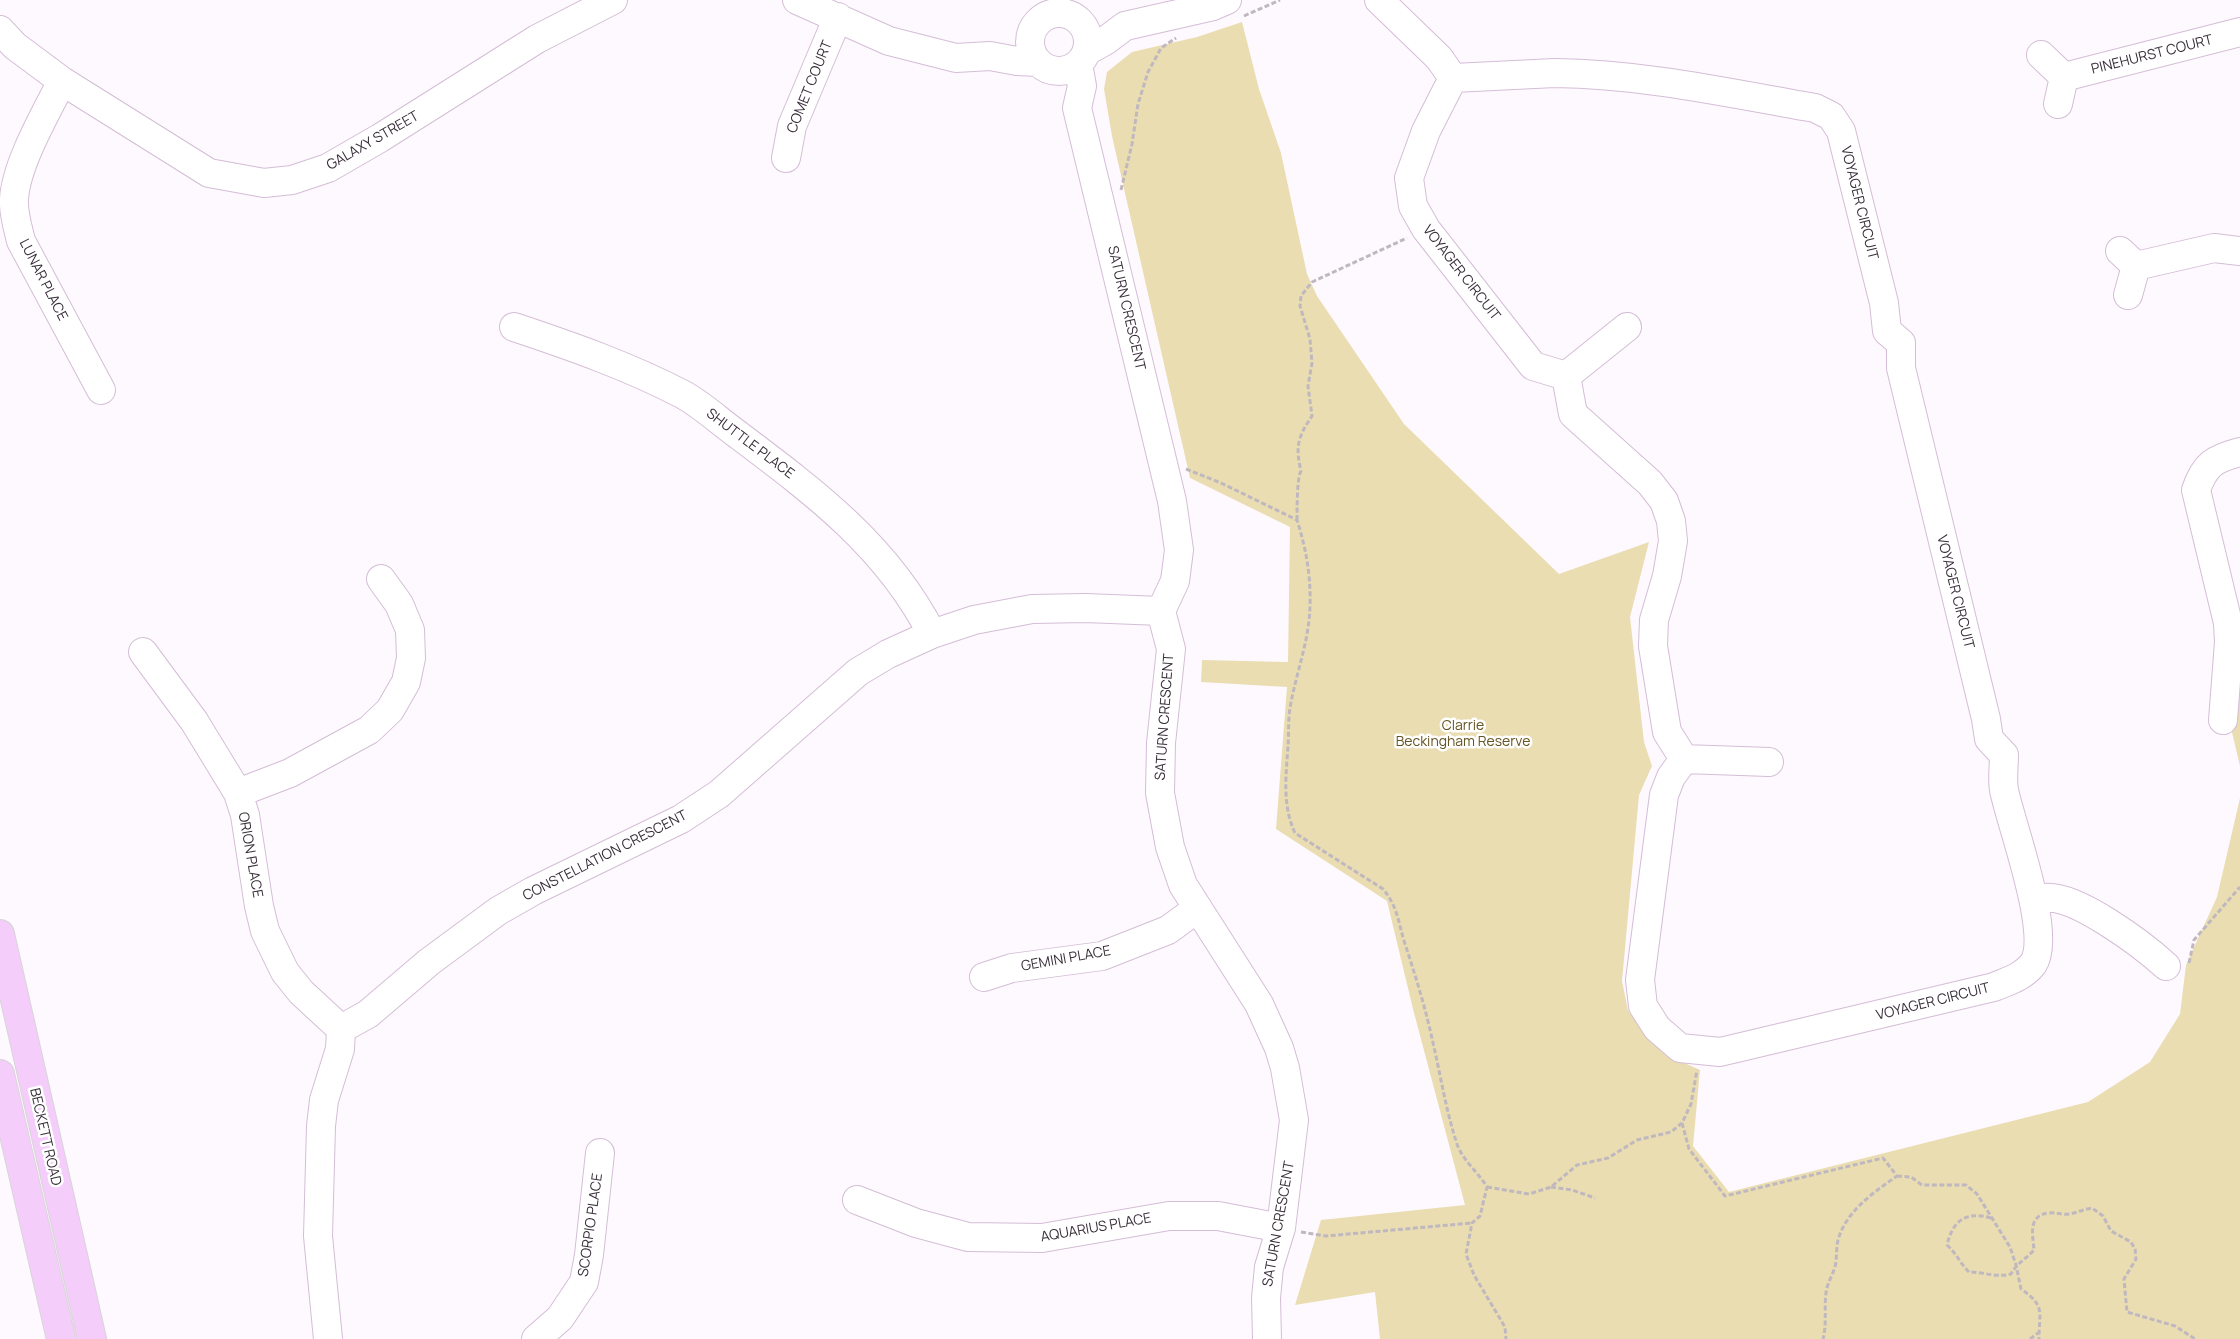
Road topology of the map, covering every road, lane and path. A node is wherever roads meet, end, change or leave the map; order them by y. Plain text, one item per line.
1 (613, 0) edge
2 (797, 0) edge
3 (1280, 0) edge
4 (1379, 0) edge
5 (1235, 8) edge
6 (1052, 14) edge
7 (838, 17) junction
8 (1125, 26) junction
9 (0, 30) edge
10 (2240, 32) edge
11 (1178, 37) dead end
12 (990, 56) junction
13 (2041, 56) dead end
14 (1065, 62) junction
15 (1453, 78) junction
16 (2064, 78) junction
17 (62, 81) junction
18 (2058, 104) dead end
19 (786, 158) dead end
20 (1120, 194) dead end
21 (1426, 229) junction
22 (2240, 251) edge
23 (2128, 295) dead end
24 (514, 327) dead end
25 (1627, 328) dead end
26 (1566, 376) junction
27 (101, 390) dead end
28 (2240, 452) edge
29 (1182, 460) dead end
30 (1296, 520) junction
31 (381, 579) dead end
32 (1161, 611) junction
33 (932, 634) junction
34 (143, 652) dead end
35 (2223, 720) dead end
36 (1684, 759) junction
37 (1769, 762) dead end
38 (238, 794) junction
39 (2240, 887) edge
40 (2034, 902) junction
41 (1198, 908) junction
42 (0, 934) edge
43 (2166, 966) joint
44 (984, 977) dead end
45 (341, 1029) junction
46 (1701, 1050) junction
47 (0, 1074) edge
48 (1682, 1122) junction
49 (600, 1153) dead end
50 (1898, 1176) junction
51 (1487, 1187) junction
52 (1551, 1187) junction
53 (1595, 1198) dead end
54 (857, 1200) dead end
55 (1991, 1218) junction
56 (1472, 1223) junction
57 (1281, 1228) junction
58 (2016, 1265) junction
59 (2039, 1332) junction
60 (61, 1339) edge
61 (92, 1339) edge
62 (328, 1339) edge
63 (536, 1339) edge
64 (1267, 1339) edge
65 (1506, 1339) edge
66 (1823, 1339) edge
67 (2030, 1339) edge
68 (2039, 1339) edge
69 (2195, 1339) edge

1 - 17 street, GALAXY STREET
2 - 7 street
3 - 5 path
4 - 15 street
5 - 8 street
6 - 8 street
6 - 12 street
6 - 14 street
6 - 14 street
7 - 12 street
7 - 19 street, COMET COURT
8 - 14 street
9 - 17 street, GALAXY STREET
10 - 16 street, PINEHURST COURT
11 - 20 path
12 - 14 street
13 - 16 street
14 - 32 street, SATURN CRESCENT
15 - 21 street, VOYAGER CIRCUIT
15 - 40 street, VOYAGER CIRCUIT
16 - 18 street
17 - 27 street, LUNAR PLACE
21 - 26 street, VOYAGER CIRCUIT
21 - 30 path
22 - 23 street
24 - 33 street, SHUTTLE PLACE
25 - 26 street
26 - 36 street
28 - 35 street
29 - 30 path
30 - 51 path
31 - 38 street
32 - 33 street, CONSTELLATION CRESCENT
32 - 41 street, SATURN CRESCENT
33 - 45 street, CONSTELLATION CRESCENT
34 - 38 street, ORION PLACE
36 - 37 street
36 - 46 street, VOYAGER CIRCUIT
38 - 45 street, ORION PLACE
39 - 43 path
40 - 43 street
40 - 46 street, VOYAGER CIRCUIT
41 - 44 street, GEMINI PLACE
41 - 57 street, SATURN CRESCENT
42 - 61 main road, BECKETT ROAD
45 - 62 street
46 - 48 path
47 - 60 main road
48 - 50 path
48 - 52 path
49 - 63 street, SCORPIO PLACE
50 - 55 path
50 - 66 path
51 - 52 path
51 - 56 path
52 - 53 path
54 - 57 street, AQUARIUS PLACE
55 - 58 path
55 - 58 path
56 - 57 path
56 - 65 path
57 - 64 street, SATURN CRESCENT
58 - 59 path
58 - 69 path
59 - 67 path
59 - 68 path

